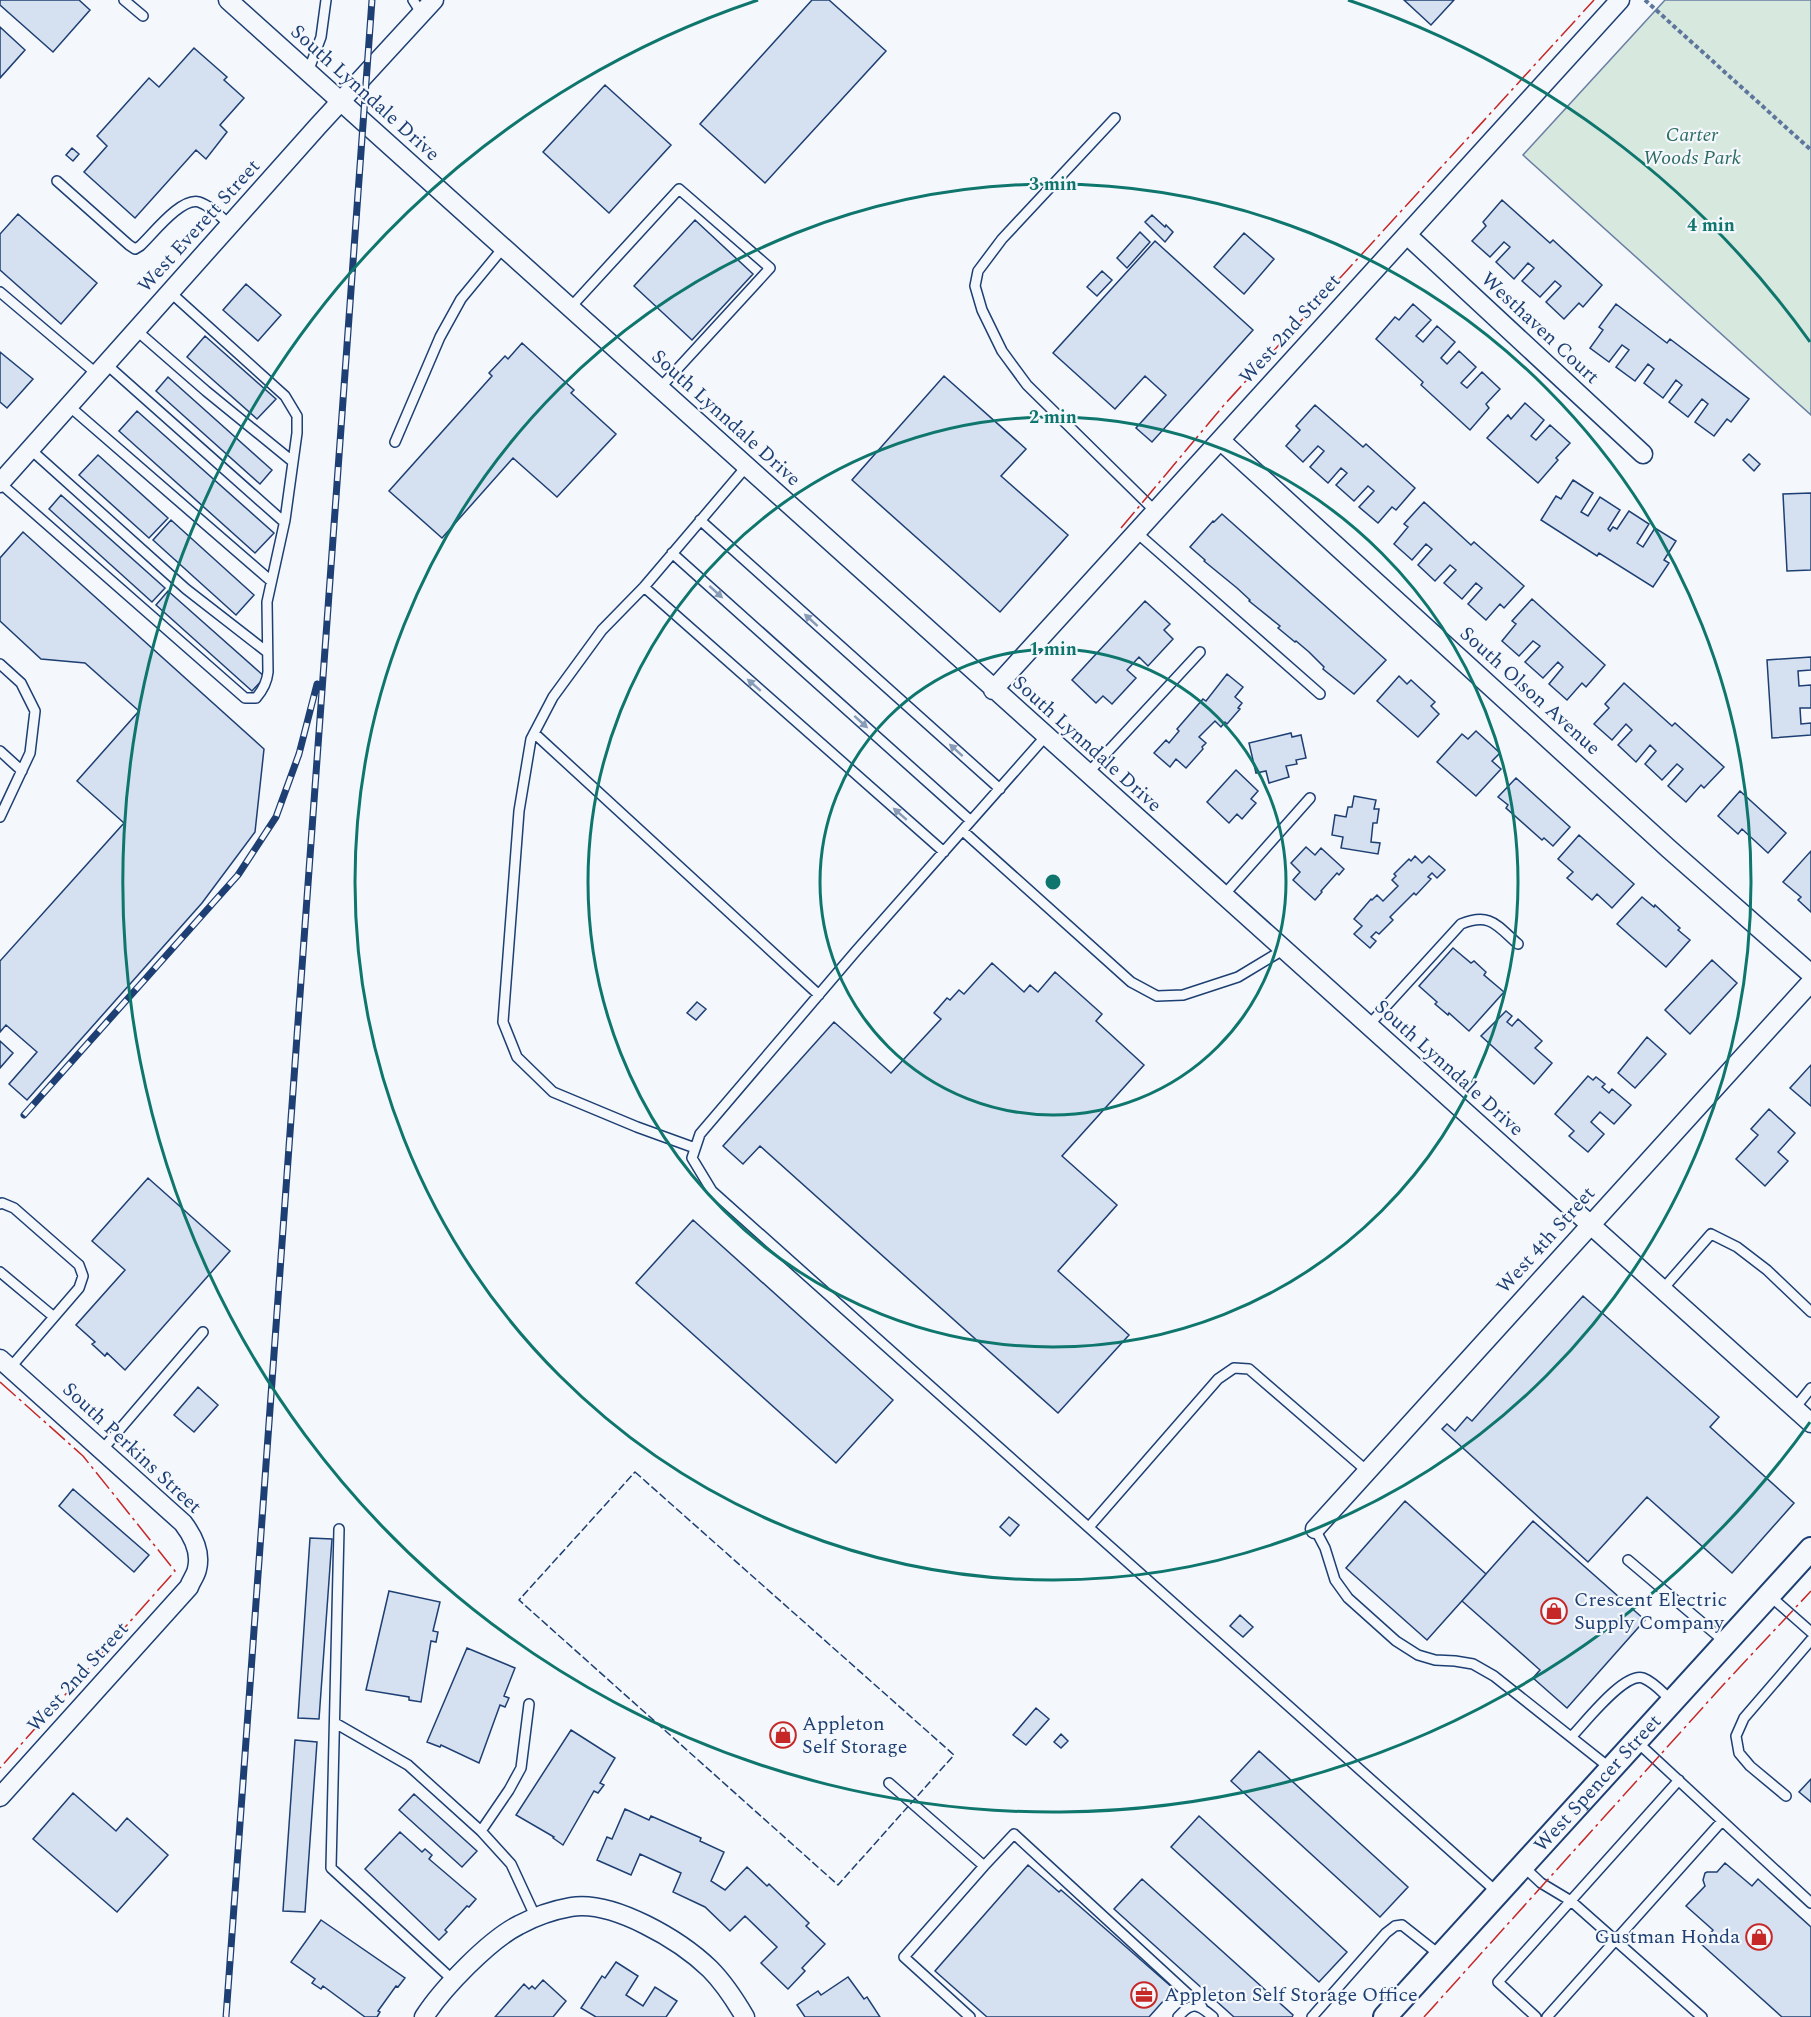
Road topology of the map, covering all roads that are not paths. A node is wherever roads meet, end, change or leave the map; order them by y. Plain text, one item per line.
1 (124, 0) edge
2 (228, 0) edge
3 (326, 0) edge
4 (434, 0) edge
5 (1620, 0) edge
6 (417, 7) edge
7 (143, 16) dead end
8 (308, 72) junction
9 (340, 102) junction
10 (1115, 118) dead end
11 (57, 181) dead end
12 (230, 225) junction
13 (1407, 235) junction
14 (503, 248) junction
15 (0, 292) edge
16 (170, 292) junction
17 (570, 308) junction
18 (136, 330) junction
19 (101, 369) junction
20 (659, 388) junction
21 (69, 406) junction
22 (1220, 440) junction
23 (395, 442) dead end
24 (30, 449) junction
25 (1643, 454) dead end
26 (292, 461) junction
27 (746, 467) junction
28 (0, 483) edge
29 (1155, 511) junction
30 (700, 520) junction
31 (284, 522) junction
32 (1136, 532) junction
33 (672, 553) junction
34 (271, 581) junction
35 (644, 587) junction
36 (267, 652) junction
37 (1200, 652) dead end
38 (0, 664) edge
39 (993, 690) junction
40 (1320, 694) dead end
41 (534, 733) junction
42 (1046, 736) junction
43 (0, 751) edge
44 (22, 771) junction
45 (1087, 774) junction
46 (1000, 789) junction
47 (1310, 798) dead end
48 (0, 817) edge
49 (971, 821) junction
50 (963, 831) junction
51 (944, 852) junction
52 (1223, 896) junction
53 (1518, 944) dead end
54 (1283, 950) junction
55 (1811, 974) edge
56 (1811, 982) edge
57 (819, 995) junction
58 (1368, 1026) junction
59 (695, 1148) junction
60 (0, 1204) edge
61 (1589, 1225) junction
62 (0, 1272) edge
63 (1662, 1290) junction
64 (1811, 1311) edge
65 (54, 1317) junction
66 (203, 1332) dead end
67 (5, 1363) edge
68 (1811, 1388) edge
69 (1795, 1408) junction
70 (1811, 1423) edge
71 (102, 1450) junction
72 (1367, 1471) junction
73 (1089, 1527) junction
74 (339, 1529) dead end
75 (1315, 1529) joint
76 (1811, 1549) edge
77 (1629, 1560) dead end
78 (189, 1587) joint
79 (1769, 1596) junction
80 (1811, 1632) edge
81 (1811, 1640) edge
82 (1726, 1643) junction
83 (1672, 1701) junction
84 (529, 1704) dead end
85 (335, 1722) junction
86 (1572, 1736) junction
87 (1636, 1741) junction
88 (1611, 1769) junction
89 (1678, 1780) junction
90 (889, 1784) dead end
91 (1786, 1796) dead end
92 (0, 1797) edge
93 (1722, 1821) junction
94 (481, 1831) junction
95 (1522, 1865) junction
96 (984, 1866) junction
97 (1497, 1893) junction
98 (1571, 1901) junction
99 (1811, 1903) edge
100 (536, 1918) junction
101 (1615, 1940) junction
102 (1440, 1955) junction
103 (453, 1981) junction
104 (1202, 2007) junction
105 (424, 2017) edge
106 (745, 2017) edge
107 (970, 2017) edge
108 (1178, 2017) edge
109 (1213, 2017) edge
110 (1312, 2017) edge
111 (1385, 2017) edge
112 (1536, 2017) edge
113 (1547, 2017) edge
114 (1702, 2017) edge

1 - 7 lane
2 - 8 street, South Lynndale Drive
3 - 8 lane
4 - 6 street, West Everett Street
5 - 13 street, West 2nd Street
6 - 9 street, West Everett Street
8 - 9 street, South Lynndale Drive
9 - 12 street, West Everett Street
9 - 14 street, South Lynndale Drive
10 - 29 lane
11 - 12 lane
12 - 16 street, West Everett Street
13 - 22 street, West 2nd Street
13 - 25 street, Westhaven Court
14 - 17 street, South Lynndale Drive
14 - 23 lane
15 - 19 lane
16 - 18 street, West Everett Street
16 - 26 lane
17 - 20 street, South Lynndale Drive
17 - 20 lane
18 - 19 street, West Everett Street
18 - 26 lane
19 - 21 street, West Everett Street
19 - 31 lane
20 - 27 street, South Lynndale Drive
21 - 24 street, West Everett Street
21 - 34 lane
22 - 29 street, West 2nd Street
22 - 55 street, South Olson Avenue
24 - 28 street, West Everett Street
24 - 36 lane
26 - 31 lane
27 - 30 lane
27 - 39 street, South Lynndale Drive
28 - 36 lane
29 - 32 street, West 2nd Street
30 - 33 lane
46 -> 30 lane
31 - 34 lane
32 - 39 street, West 2nd Street
32 - 40 lane
33 - 35 lane
33 -> 49 lane
34 - 36 lane
35 - 41 lane
51 -> 35 lane
37 - 45 lane
38 - 44 lane
39 - 42 street, South Lynndale Drive
41 - 57 lane
41 - 59 lane
42 - 45 street, South Lynndale Drive
42 - 46 lane
43 - 44 lane
44 - 48 lane
45 - 52 street, South Lynndale Drive
46 - 49 lane
47 - 52 lane
49 - 50 lane
50 - 51 lane
50 - 54 lane
51 - 57 lane
52 - 54 street, South Lynndale Drive
53 - 58 lane
54 - 58 street, South Lynndale Drive
56 - 61 street, West 4th Street
57 - 59 lane
58 - 61 street, South Lynndale Drive
59 - 73 lane
60 - 65 lane
61 - 63 street, South Lynndale Drive
61 - 72 street, West 4th Street
62 - 65 lane
63 - 64 lane
63 - 69 street, South Lynndale Drive
65 - 67 lane
66 - 71 lane
67 - 71 street, South Perkins Street
68 - 69 lane
69 - 70 street, South Lynndale Drive
71 - 78 street, South Perkins Street
72 - 73 lane
72 - 75 street, West 4th Street
73 - 97 lane
74 - 85 lane
75 - 86 lane
76 - 79 street, West Spencer Street
77 - 82 lane
78 - 92 street, West 2nd Street
79 - 80 lane
79 - 82 street, West Spencer Street
81 - 91 lane
82 - 83 street, West Spencer Street
83 - 86 lane
83 - 87 street, West Spencer Street
84 - 94 lane
85 - 94 lane
85 - 103 lane
86 - 88 lane
87 - 88 street, West Spencer Street
87 - 89 lane
88 - 95 street, West Spencer Street
89 - 93 lane
89 - 98 lane
90 - 96 lane
93 - 99 lane
93 - 101 lane
94 - 100 lane
95 - 97 street, West Spencer Street
95 - 98 lane
96 - 104 lane
96 - 107 lane
97 - 102 street, West Spencer Street
98 - 101 lane
98 - 112 lane
100 - 103 street
100 - 106 street
101 - 113 lane
101 - 114 lane
102 - 110 lane
102 - 111 street, West Spencer Street
103 - 105 street
104 - 108 lane
104 - 109 lane

